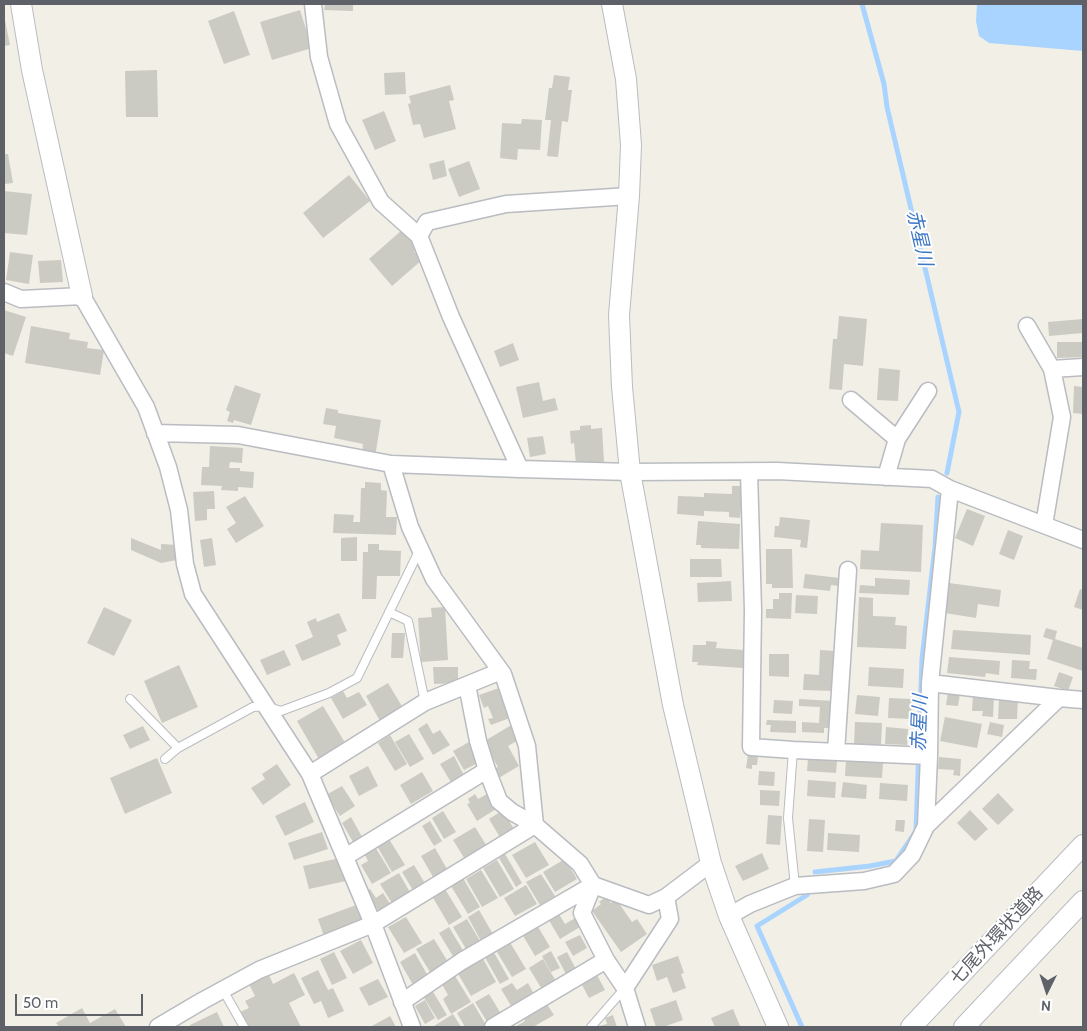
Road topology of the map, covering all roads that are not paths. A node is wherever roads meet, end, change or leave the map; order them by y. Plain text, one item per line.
1 (21, 4) edge
2 (313, 4) edge
3 (612, 4) edge
4 (629, 196) junction
5 (419, 236) junction
6 (4, 292) edge
7 (82, 296) junction
8 (1027, 326) dead end
9 (1083, 367) edge
10 (1052, 369) junction
11 (928, 391) dead end
12 (851, 400) dead end
13 (155, 433) junction
14 (897, 439) junction
15 (391, 464) junction
16 (520, 469) junction
17 (630, 472) junction
18 (749, 472) junction
19 (886, 477) junction
20 (950, 489) junction
21 (1044, 525) junction
22 (1083, 540) edge
23 (420, 548) junction
24 (848, 570) dead end
25 (389, 612) junction
26 (501, 670) junction
27 (930, 683) junction
28 (467, 685) junction
29 (1059, 698) junction
30 (130, 700) dead end
31 (1083, 700) edge
32 (425, 702) junction
33 (266, 706) junction
34 (178, 748) junction
35 (792, 750) junction
36 (836, 752) junction
37 (929, 756) junction
38 (165, 759) dead end
39 (487, 770) junction
40 (310, 774) junction
41 (535, 826) junction
42 (926, 826) junction
43 (1083, 845) edge
44 (345, 857) junction
45 (711, 863) junction
46 (593, 885) junction
47 (795, 886) junction
48 (666, 897) junction
49 (1083, 901) edge
50 (729, 916) junction
51 (374, 924) junction
52 (606, 960) junction
53 (625, 988) junction
54 (223, 990) junction
55 (402, 1002) junction
56 (158, 1027) edge
57 (244, 1027) edge
58 (412, 1027) edge
59 (493, 1027) edge
60 (591, 1027) edge
61 (637, 1027) edge
62 (778, 1027) edge
63 (910, 1027) edge
64 (964, 1027) edge

1 - 7 street
2 - 5 street
3 - 4 street
4 - 5 street
4 - 17 street
5 - 16 street
6 - 7 street
7 - 13 street
8 - 10 street
9 - 10 street
10 - 21 street
11 - 14 street
12 - 14 street
13 - 15 street
13 - 33 street
14 - 19 street
15 - 16 street
15 - 23 street
16 - 17 street
17 - 18 street
17 - 45 street
18 - 19 street
18 - 35 street
19 - 20 street
20 - 21 street
20 - 27 street
21 - 22 street
23 - 25 lane
23 - 26 street
24 - 36 street
25 - 32 lane
25 - 33 lane
26 - 28 street
26 - 41 street
27 - 29 street
27 - 37 street
28 - 32 street
28 - 39 street
29 - 31 street
29 - 42 street
30 - 34 lane
32 - 40 street
33 - 34 lane
33 - 40 street
34 - 38 lane
35 - 36 street
35 - 47 lane
36 - 37 street
37 - 42 street
39 - 41 street
39 - 44 street
40 - 44 street
41 - 46 street
41 - 51 street
42 - 47 street
43 - 63 street, 七尾外環状道路
44 - 51 street
45 - 48 street
45 - 50 street
46 - 48 street
46 - 52 street
46 - 55 street
47 - 50 street
48 - 53 street
49 - 64 street
50 - 62 street
51 - 54 street
51 - 55 street
52 - 53 street
52 - 59 street
53 - 60 lane
53 - 61 street
54 - 56 street
54 - 57 lane
55 - 58 street

